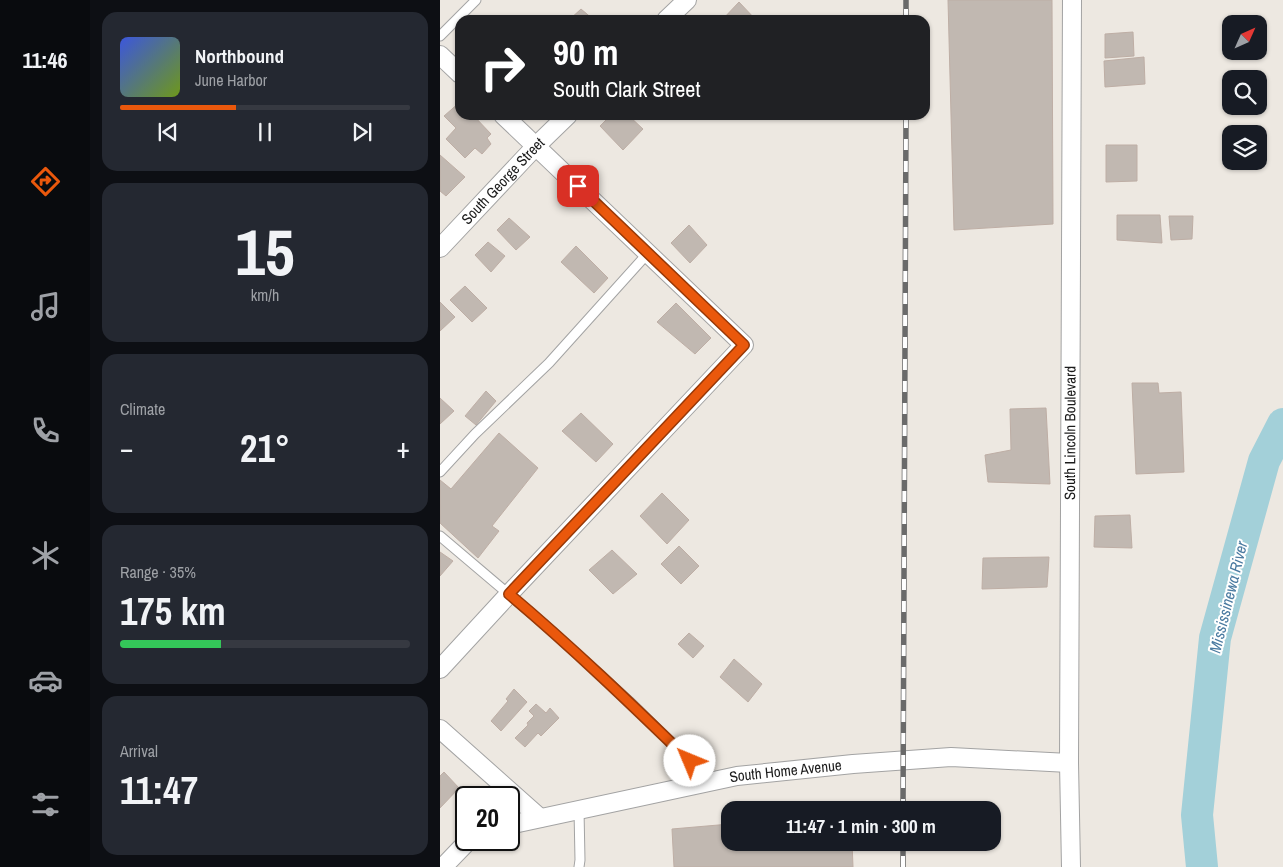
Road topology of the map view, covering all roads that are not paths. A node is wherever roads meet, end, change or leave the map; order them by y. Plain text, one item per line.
1 (476, 0) edge
2 (687, 0) edge
3 (1072, 0) edge
4 (461, 15) edge
5 (671, 15) edge
6 (455, 21) edge
7 (440, 36) edge
8 (440, 55) edge
9 (455, 69) edge
10 (508, 120) edge
11 (563, 120) edge
12 (536, 146) junction
13 (440, 248) edge
14 (648, 253) junction
15 (440, 472) edge
16 (440, 536) edge
17 (509, 594) junction
18 (440, 669) edge
19 (440, 729) edge
20 (1069, 763) junction
21 (698, 784) junction
22 (579, 810) junction
23 (540, 818) junction
24 (520, 823) edge
25 (458, 851) edge
26 (443, 867) edge
27 (579, 867) edge
28 (1071, 867) edge

1 - 4 lane
2 - 5 street
3 - 20 street, South Lincoln Boulevard
6 - 7 lane
8 - 9 street
10 - 12 street
11 - 12 street, South George Street
12 - 13 street, South George Street
12 - 14 street
14 - 15 lane
14 - 17 street
16 - 17 lane
17 - 18 street
17 - 21 lane
19 - 23 street
20 - 21 street, South Home Avenue
20 - 28 street, South Lincoln Boulevard
21 - 22 street, South Home Avenue
22 - 23 street, South Home Avenue
22 - 27 lane
23 - 24 street, South Home Avenue
25 - 26 street

